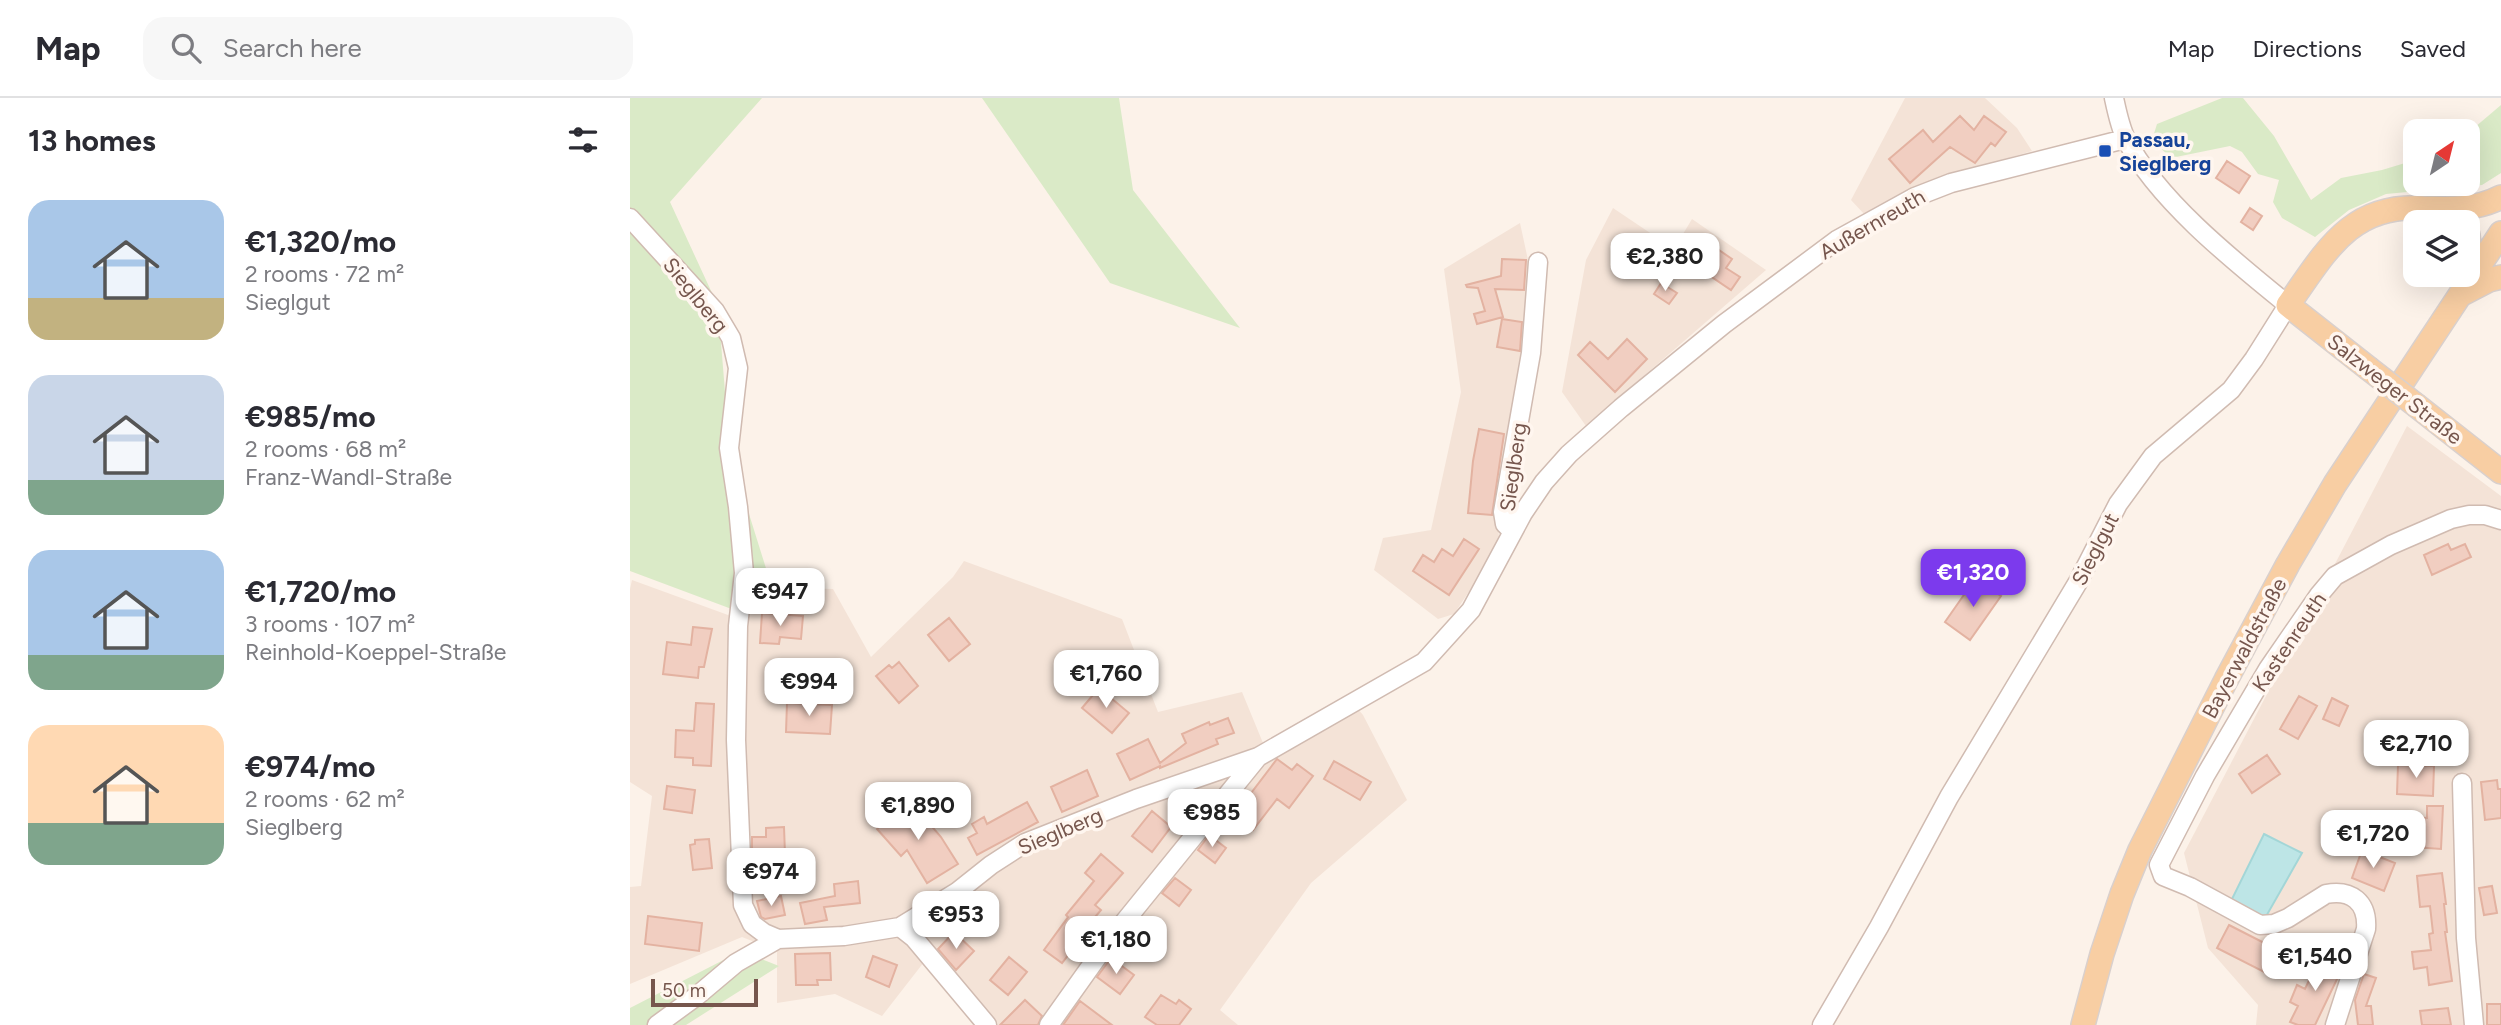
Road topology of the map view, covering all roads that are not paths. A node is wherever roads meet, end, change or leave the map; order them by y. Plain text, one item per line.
1 (2114, 98) edge
2 (2125, 139) junction
3 (2501, 197) edge
4 (2410, 210) edge
5 (2466, 210) edge
6 (630, 218) edge
7 (2501, 233) edge
8 (1538, 262) dead end
9 (2480, 263) edge
10 (2501, 277) edge
11 (2464, 287) edge
12 (2457, 297) junction
13 (2288, 305) junction
14 (2497, 460) edge
15 (2501, 520) edge
16 (1512, 531) junction
17 (1258, 757) junction
18 (2462, 783) dead end
19 (900, 927) junction
20 (778, 939) junction
21 (657, 1025) edge
22 (987, 1025) edge
23 (1048, 1025) edge
24 (1822, 1025) edge
25 (2083, 1025) edge
26 (2335, 1025) edge
27 (2473, 1025) edge

1 - 2 street
2 - 13 street
2 - 16 street, Außernreuth
3 - 5 main road
4 - 13 main road
6 - 20 street, Sieglberg
7 - 9 main road, Bayerwaldstraße
8 - 16 street, Sieglberg
10 - 12 main road
11 - 12 main road, Bayerwaldstraße
12 - 25 main road, Bayerwaldstraße
13 - 14 main road, Salzweger Straße, bridge
13 - 24 street, Sieglgut
15 - 26 street, Kastenreuth
16 - 17 street, Sieglberg
17 - 19 street, Sieglberg
17 - 23 street
18 - 27 street
19 - 20 street, Sieglberg
19 - 22 street
20 - 21 street

